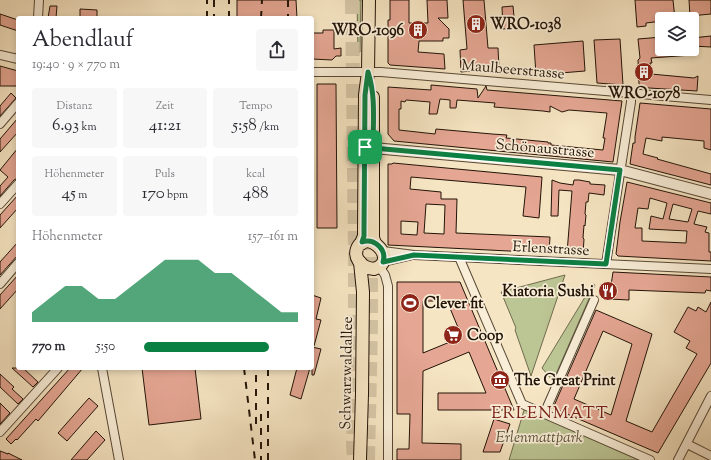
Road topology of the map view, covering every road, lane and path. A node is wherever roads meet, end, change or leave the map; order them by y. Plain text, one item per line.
1 (39, 0) edge
2 (370, 0) edge
3 (38, 16) edge
4 (0, 55) edge
5 (16, 59) edge
6 (314, 72) edge
7 (368, 72) junction
8 (631, 93) junction
9 (711, 100) edge
10 (16, 105) edge
11 (0, 124) edge
12 (373, 148) junction
13 (620, 170) junction
14 (16, 186) edge
15 (711, 194) edge
16 (0, 204) edge
17 (362, 242) junction
18 (458, 257) junction
19 (378, 258) junction
20 (360, 262) junction
21 (606, 264) junction
22 (16, 265) edge
23 (711, 270) edge
24 (0, 284) edge
25 (363, 292) junction
26 (594, 300) dead end
27 (56, 370) edge
28 (102, 370) edge
29 (711, 396) edge
30 (544, 414) junction
31 (0, 432) edge
32 (687, 444) junction
33 (711, 456) edge
34 (361, 458) edge
35 (118, 460) edge
36 (388, 460) edge
37 (650, 460) edge
38 (678, 460) edge

1 - 3 street
2 - 7 main road, Schwarzwaldallee
4 - 5 street
6 - 7 street, Maulbeerstrasse
7 - 8 street, Maulbeerstrasse
7 - 12 main road, Schwarzwaldallee
7 - 17 main road, Schwarzwaldallee
8 - 9 street, Maulbeerstrasse
8 - 13 street
10 - 11 street
12 - 13 street, Schönaustrasse
12 - 19 main road, Schwarzwaldallee
13 - 15 street, Schönaustrasse
13 - 21 street
14 - 16 street
17 - 19 main road
17 - 20 main road, Schwarzwaldallee
18 - 19 street, Erlenstrasse
18 - 21 street, Erlenstrasse
18 - 30 street
19 - 20 main road
19 - 25 main road, Schwarzwaldallee
19 - 36 street
20 - 25 main road, Schwarzwaldallee
21 - 23 street, Erlenstrasse
22 - 24 street
25 - 34 main road, Schwarzwaldallee
26 - 30 street
27 - 31 street
28 - 35 street
29 - 32 street
30 - 37 street
32 - 33 street
32 - 38 street

